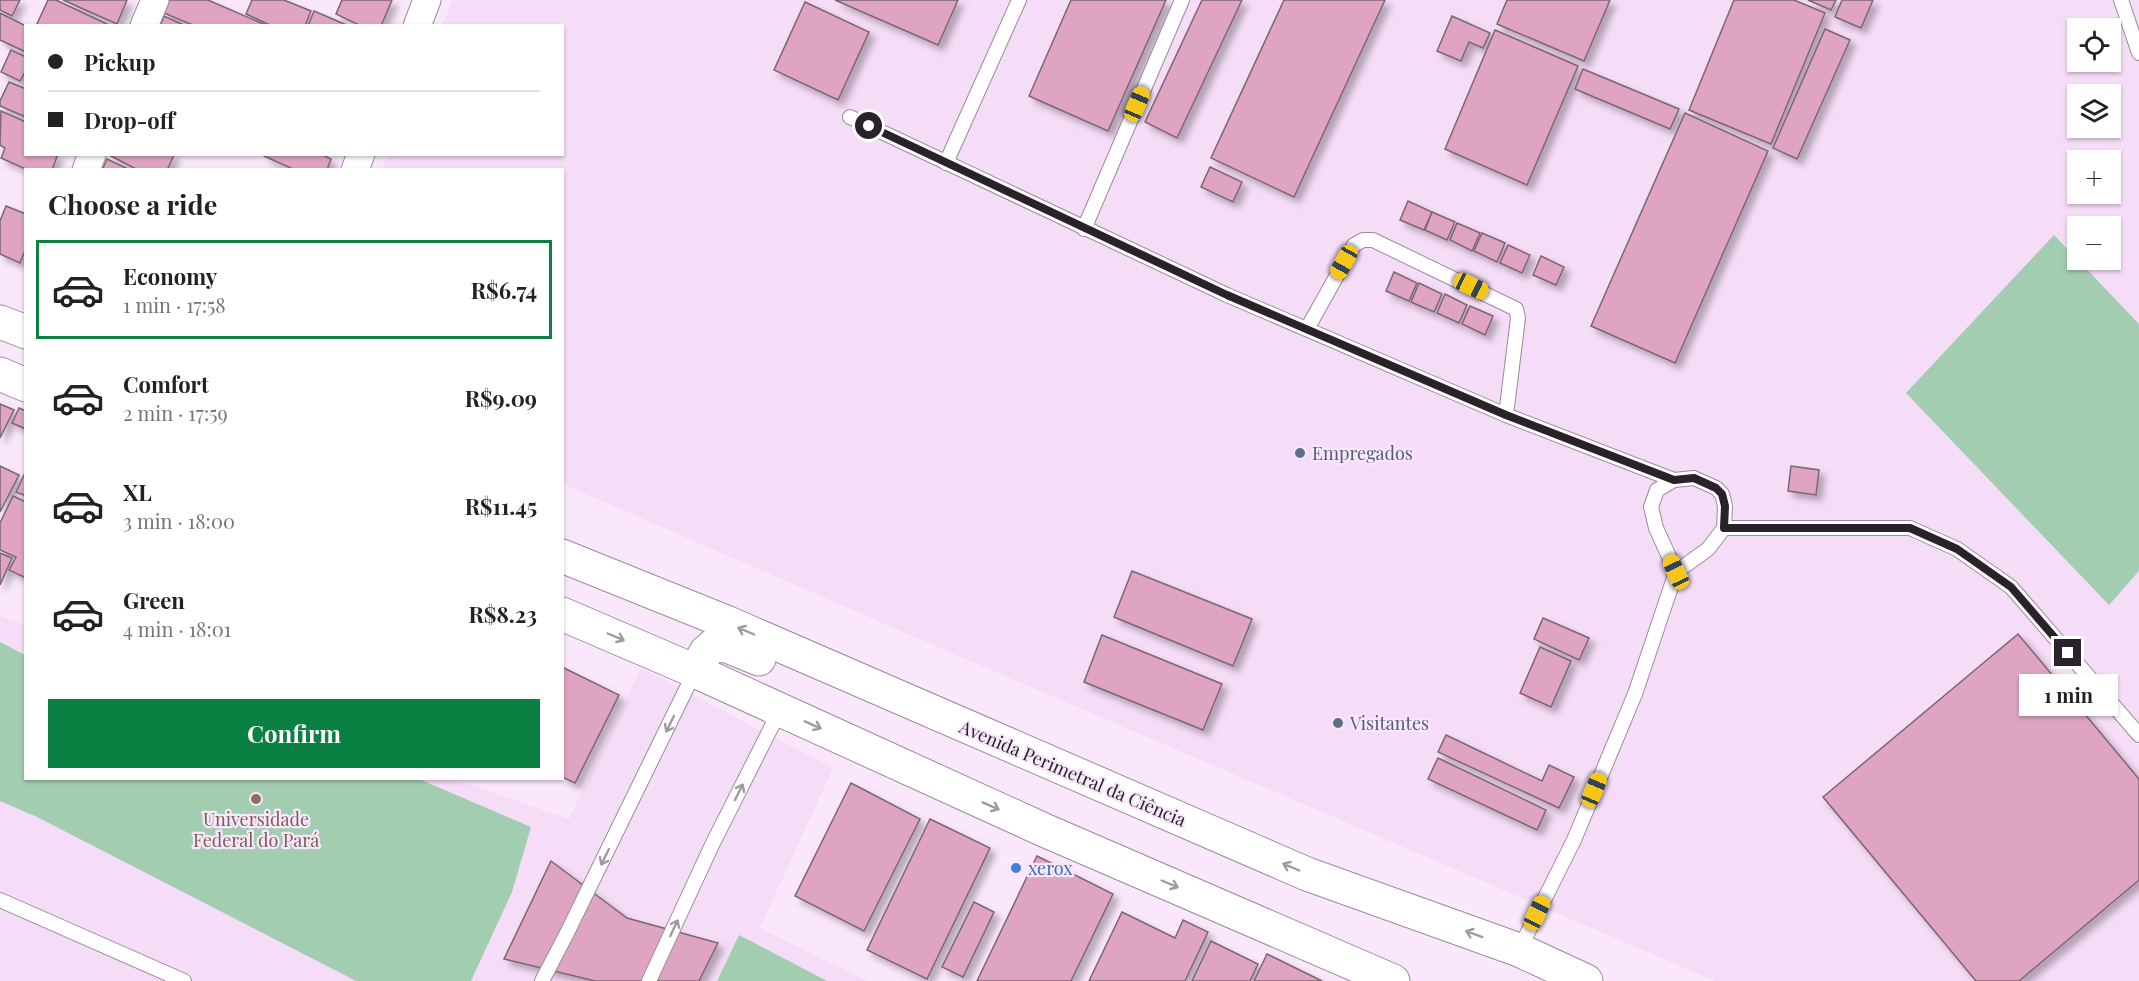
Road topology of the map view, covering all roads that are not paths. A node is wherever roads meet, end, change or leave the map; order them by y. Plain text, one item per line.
1 (154, 0) edge
2 (427, 0) edge
3 (1019, 0) edge
4 (1182, 0) edge
5 (2121, 0) edge
6 (145, 24) edge
7 (418, 24) edge
8 (2139, 53) edge
9 (850, 117) dead end
10 (946, 163) junction
11 (1084, 229) junction
12 (1307, 329) junction
13 (0, 374) edge
14 (24, 384) edge
15 (1506, 415) junction
16 (1674, 480) junction
17 (1724, 528) junction
18 (564, 557) edge
19 (1676, 572) junction
20 (564, 615) edge
21 (696, 671) junction
22 (780, 710) junction
23 (2139, 735) edge
24 (1060, 768) junction
25 (0, 900) edge
26 (1519, 950) junction
27 (184, 981) edge
28 (542, 981) edge
29 (649, 981) edge
30 (1393, 981) edge
31 (1586, 981) edge

1 - 6 street
2 - 7 street
3 - 10 lane
4 - 11 lane
5 - 8 lane
9 - 10 lane
10 - 11 lane
11 - 12 lane
12 - 15 lane
12 - 15 lane
13 - 14 main road
15 - 16 lane
16 - 17 lane
16 - 19 lane
17 - 19 lane
17 - 23 lane
24 -> 18 main road, Avenida Perimetral da Ciência
19 - 26 lane
20 -> 21 main road
21 - 22 main road
21 - 24 main road
21 -> 28 lane
29 -> 22 lane
22 -> 30 main road
26 -> 24 main road, Avenida Perimetral da Ciência
25 - 27 lane
26 - 31 main road, Avenida Perimetral da Ciência

